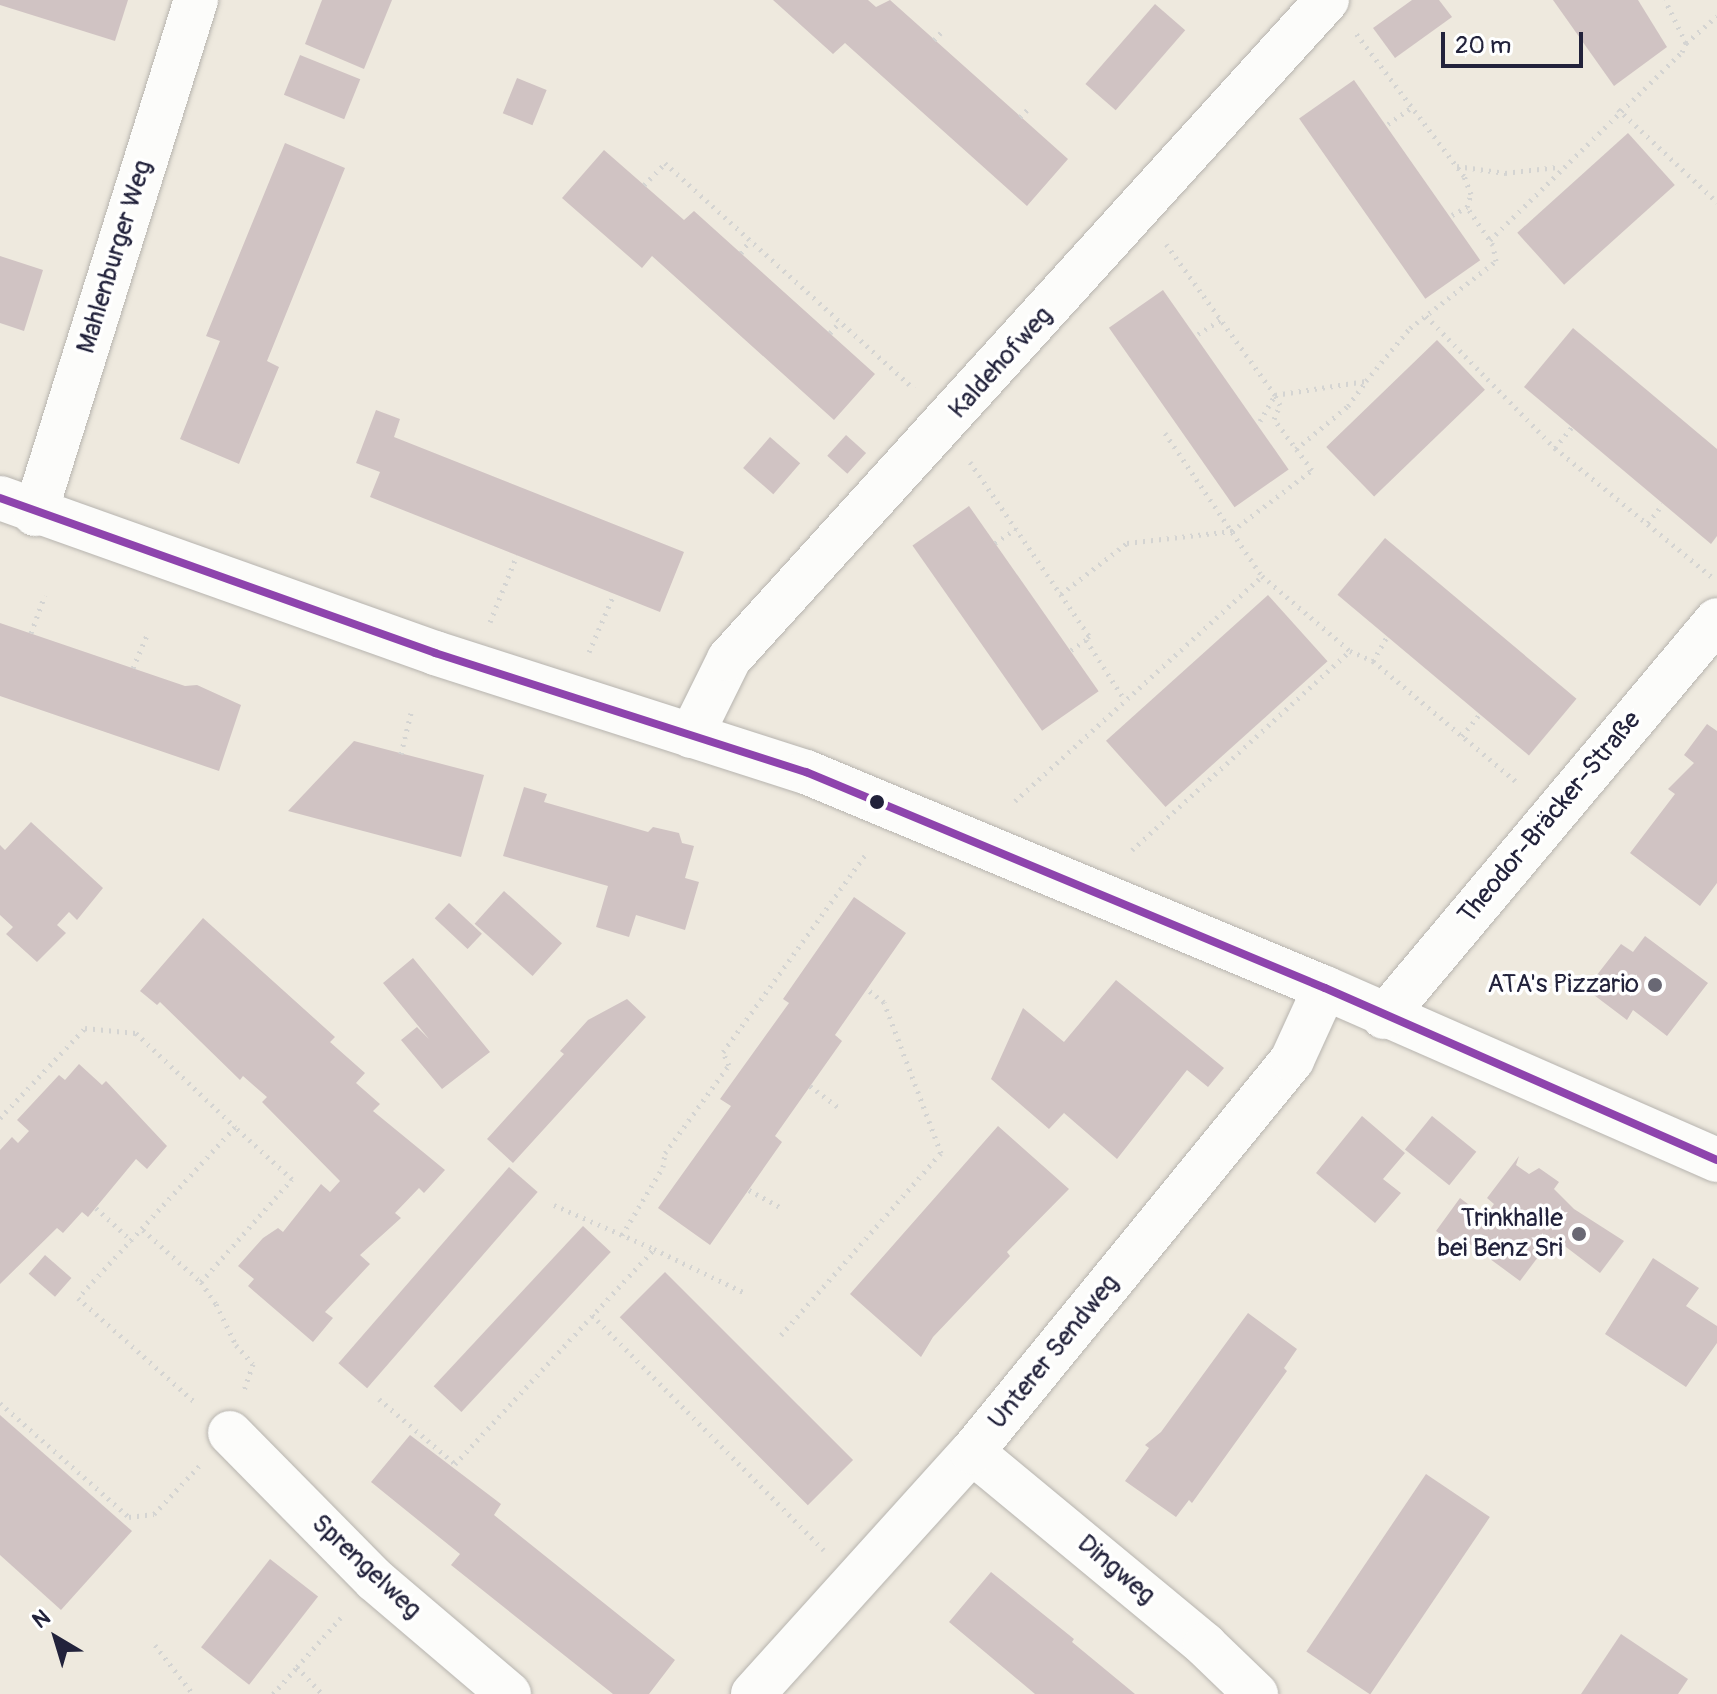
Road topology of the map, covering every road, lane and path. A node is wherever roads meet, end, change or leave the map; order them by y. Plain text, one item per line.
1 (196, 0) edge
2 (1665, 0) edge
3 (1338, 12) edge
4 (1717, 16) edge
5 (945, 28) dead end
6 (934, 40) dead end
7 (1686, 43) junction
8 (1031, 106) dead end
9 (1412, 107) junction
10 (1618, 109) junction
11 (1020, 117) dead end
12 (1388, 124) dead end
13 (1455, 166) junction
14 (1559, 166) junction
15 (644, 185) dead end
16 (1717, 202) edge
17 (1467, 207) junction
18 (1142, 208) junction
19 (1452, 215) dead end
20 (750, 240) junction
21 (1490, 240) junction
22 (741, 253) dead end
23 (1426, 316) junction
24 (1220, 320) junction
25 (840, 322) junction
26 (830, 333) dead end
27 (1198, 334) dead end
28 (1366, 381) junction
29 (1275, 395) junction
30 (1260, 421) dead end
31 (946, 423) junction
32 (1572, 427) dead end
33 (1165, 433) dead end
34 (1555, 448) junction
35 (1296, 449) junction
36 (1663, 504) dead end
37 (17, 506) edge
38 (1648, 523) junction
39 (1016, 529) junction
40 (1232, 531) junction
41 (995, 543) dead end
42 (517, 555) dead end
43 (1262, 576) junction
44 (1717, 581) edge
45 (614, 594) dead end
46 (1061, 594) junction
47 (45, 595) dead end
48 (1717, 620) edge
49 (490, 622) dead end
50 (31, 633) dead end
51 (148, 633) dead end
52 (1387, 637) dead end
53 (1086, 640) junction
54 (1071, 650) dead end
55 (1350, 651) junction
56 (589, 652) dead end
57 (1373, 661) junction
58 (133, 668) dead end
59 (1124, 699) junction
60 (411, 713) dead end
61 (1479, 715) dead end
62 (691, 736) junction
63 (1462, 737) junction
64 (401, 754) dead end
65 (1015, 801) dead end
66 (1553, 814) junction
67 (1132, 850) dead end
68 (866, 854) dead end
69 (1325, 988) junction
70 (867, 989) dead end
71 (1384, 1017) junction
72 (810, 1086) dead end
73 (838, 1107) dead end
74 (0, 1118) edge
75 (235, 1127) junction
76 (1717, 1160) edge
77 (749, 1190) dead end
78 (554, 1205) dead end
79 (96, 1208) dead end
80 (781, 1208) dead end
81 (143, 1230) junction
82 (622, 1235) junction
83 (132, 1241) junction
84 (654, 1249) junction
85 (201, 1282) junction
86 (743, 1292) dead end
87 (592, 1315) junction
88 (781, 1335) dead end
89 (379, 1399) dead end
90 (0, 1403) edge
91 (230, 1433) junction
92 (972, 1452) junction
93 (375, 1580) junction
94 (855, 1582) junction
95 (155, 1645) dead end
96 (297, 1667) junction
97 (193, 1694) edge
98 (273, 1694) edge
99 (322, 1694) edge
100 (509, 1694) edge
101 (753, 1694) edge
102 (1256, 1694) edge

1 - 37 street, Mahlenburger Weg
2 - 7 path
3 - 9 path
3 - 18 street, Kaldehofweg
4 - 7 path
5 - 6 path
7 - 10 path
8 - 11 path
9 - 12 path
9 - 13 path
10 - 14 path
10 - 16 path
13 - 14 path
13 - 17 path
14 - 21 path
15 - 20 path
17 - 19 path
17 - 21 path
18 - 24 path
18 - 31 street, Kaldehofweg
20 - 22 path
20 - 25 path
21 - 23 path
23 - 28 path
23 - 34 path
24 - 27 path
24 - 29 path
25 - 26 path
25 - 31 path
28 - 29 path
28 - 35 path
29 - 30 path
29 - 35 path
31 - 39 path
31 - 62 street, Kaldehofweg
32 - 34 path
33 - 40 path
34 - 38 path
35 - 40 path
36 - 38 path
37 - 62 street
38 - 44 path
39 - 41 path
39 - 46 path
40 - 43 path
40 - 46 path
42 - 49 path
43 - 55 path
43 - 59 path
45 - 56 path
46 - 53 path
47 - 50 path
48 - 66 street, Theodor-Bräcker-Straße
51 - 58 path
52 - 57 path
53 - 54 path
53 - 59 path
55 - 57 path
55 - 67 path
57 - 63 path
59 - 65 path
60 - 64 path
61 - 63 path
62 - 69 street
63 - 66 path
66 - 71 street, Theodor-Bräcker-Straße
68 - 82 path
69 - 71 street
69 - 92 street, Unterer Sendweg
70 - 88 path
71 - 76 street
72 - 73 path
74 - 75 path
75 - 81 path
75 - 85 path
77 - 80 path
78 - 82 path
79 - 83 path
81 - 83 path
81 - 85 path
82 - 84 path
83 - 91 path
84 - 86 path
84 - 87 path
85 - 91 path
87 - 89 path
87 - 94 path
90 - 91 path
91 - 93 street, Sprengelweg
92 - 94 street, Unterer Sendweg
92 - 102 street, Dingweg
93 - 96 path
93 - 100 street, Sprengelweg
94 - 101 street, Unterer Sendweg
95 - 97 path
96 - 98 path
96 - 99 path

